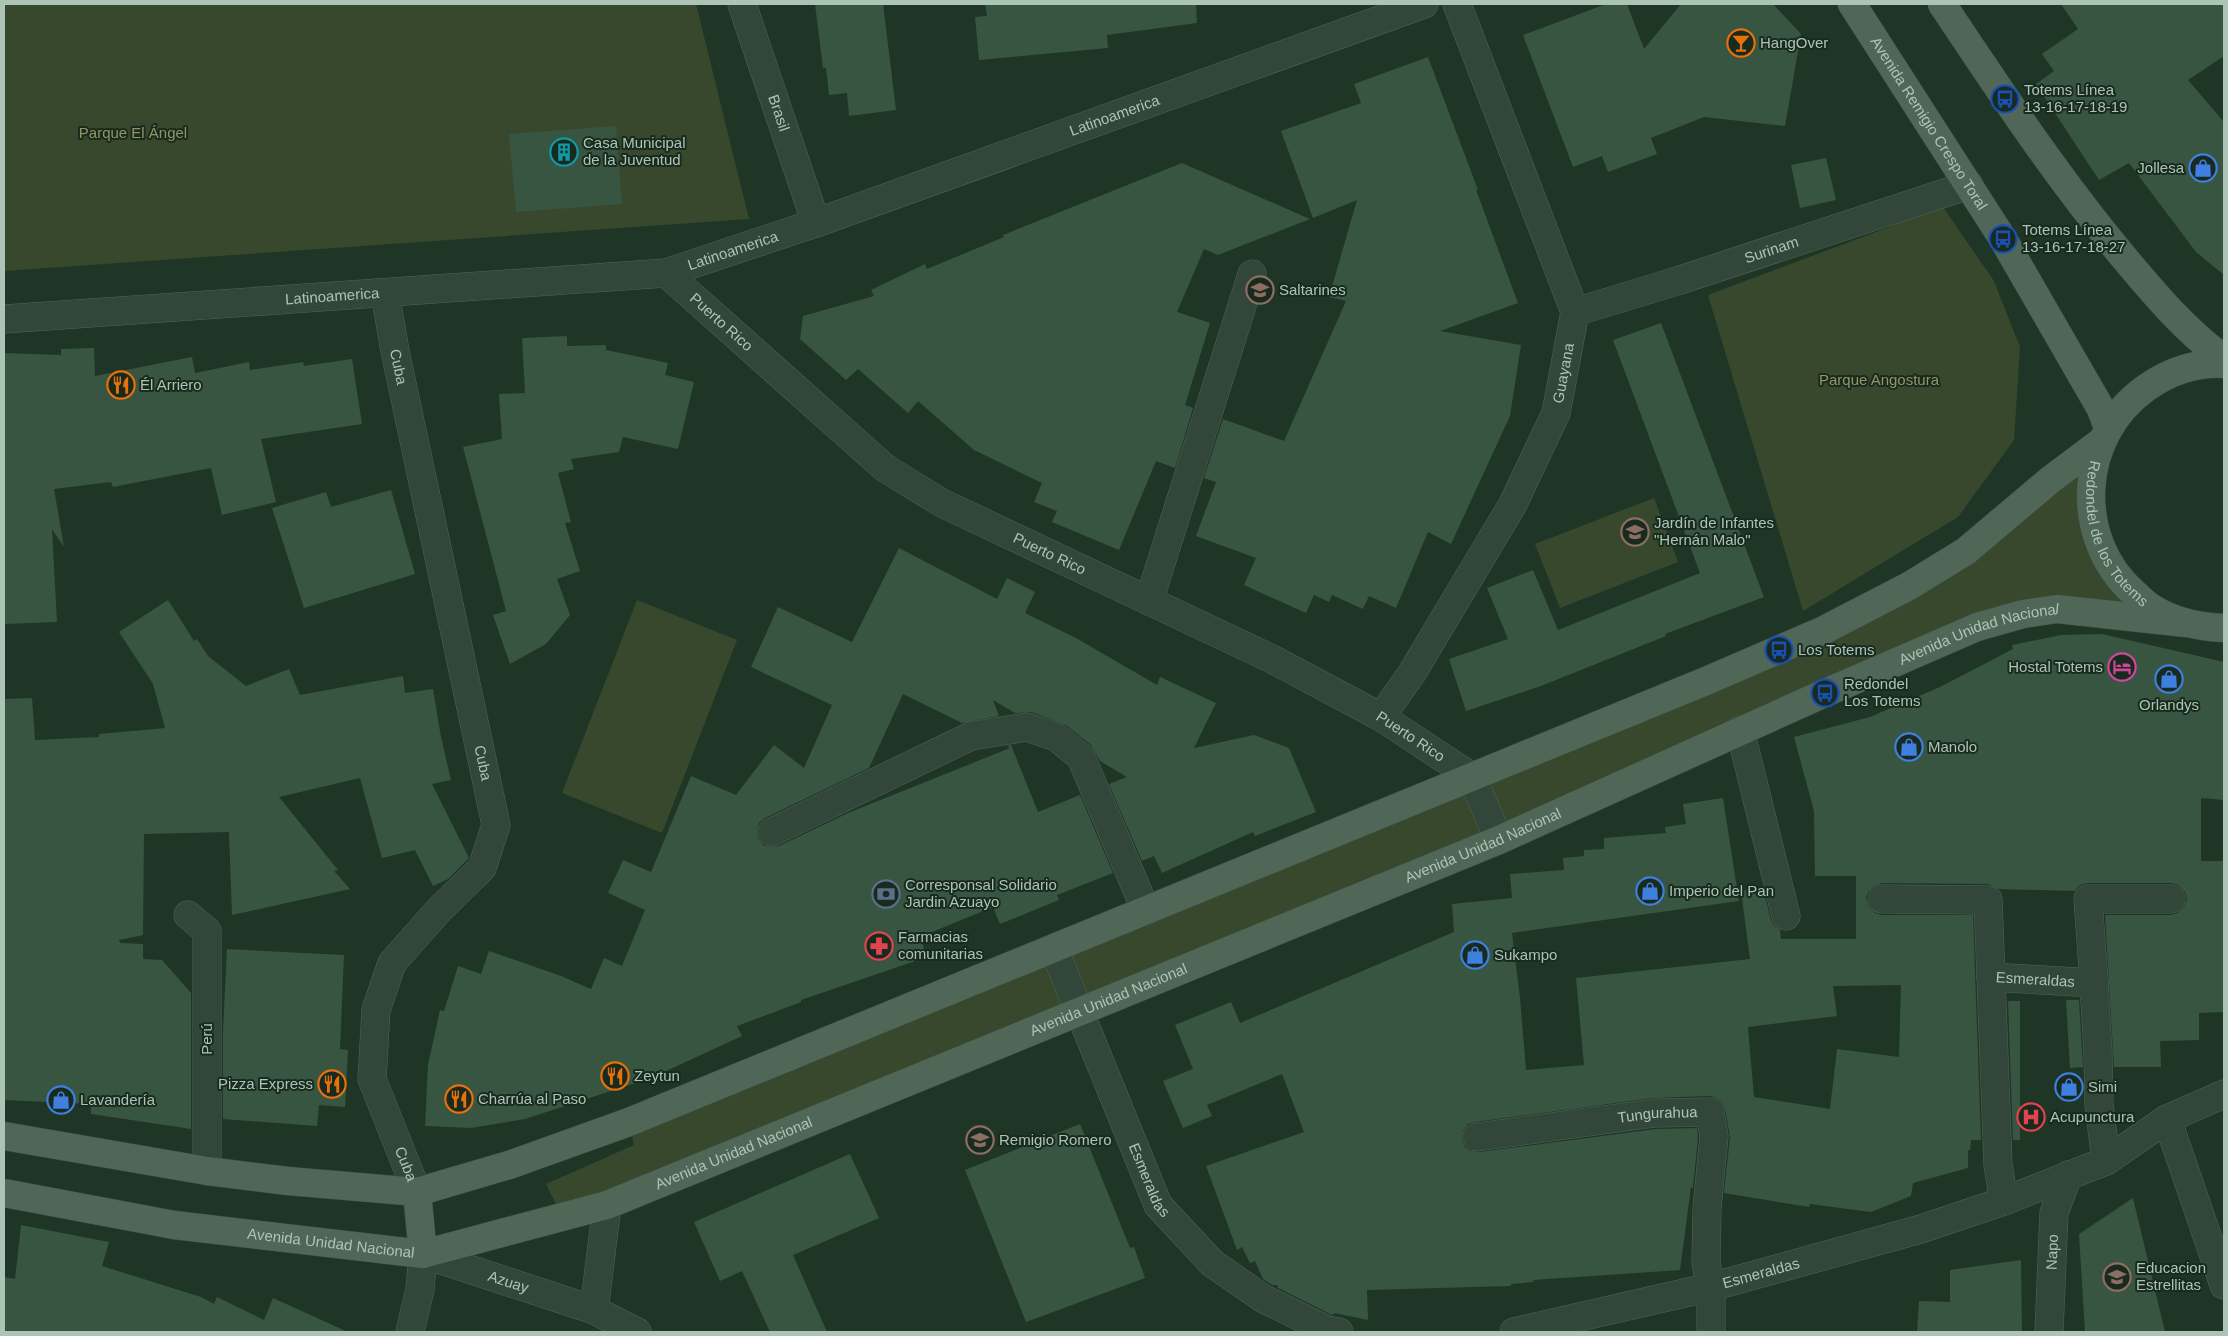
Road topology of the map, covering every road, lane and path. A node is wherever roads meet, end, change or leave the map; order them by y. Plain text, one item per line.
1 (742, 4) edge
2 (1424, 4) edge
3 (1457, 4) edge
4 (1852, 4) edge
5 (1942, 4) edge
6 (1969, 185) junction
7 (816, 223) junction
8 (666, 273) junction
9 (1252, 274) dead end
10 (385, 293) junction
11 (1574, 312) junction
12 (4, 319) edge
13 (2224, 359) edge
14 (2224, 364) edge
15 (2105, 434) junction
16 (1149, 601) junction
17 (2210, 630) edge
18 (1381, 716) junction
19 (1740, 730) junction
20 (1472, 777) junction
21 (772, 832) dead end
22 (1499, 840) junction
23 (1882, 899) dead end
24 (2171, 899) dead end
25 (1146, 911) junction
26 (188, 915) dead end
27 (1786, 916) dead end
28 (1054, 949) junction
29 (1991, 977) junction
30 (2094, 983) junction
31 (1080, 1012) junction
32 (2224, 1094) edge
33 (2168, 1119) junction
34 (4, 1136) edge
35 (1477, 1138) dead end
36 (2106, 1161) junction
37 (207, 1171) junction
38 (2068, 1175) junction
39 (417, 1192) junction
40 (4, 1193) edge
41 (2004, 1201) junction
42 (607, 1205) junction
43 (423, 1254) junction
44 (2224, 1285) edge
45 (1711, 1287) junction
46 (594, 1310) junction
47 (410, 1332) edge
48 (637, 1332) edge
49 (1339, 1332) edge
50 (1514, 1332) edge
51 (1711, 1332) edge
52 (2050, 1332) edge

1 - 7 street, Brasil
2 - 7 street, Latinoamerica
3 - 11 street
4 - 6 main road, Avenida Remigio Crespo Toral
5 - 13 main road
6 - 11 street, Surinam
6 - 15 main road, Avenida Remigio Crespo Toral
7 - 8 street, Latinoamerica
8 - 10 street, Latinoamerica
8 - 16 street, Puerto Rico
9 - 16 street
10 - 12 street, Latinoamerica
10 - 39 street, Cuba
11 - 18 street, Guayana
14 - 15 main road, Redondel de los Totems
15 - 17 main road, Redondel de los Totems
15 - 20 main road
16 - 18 street, Puerto Rico
17 - 19 main road, Avenida Unidad Nacional
18 - 20 street, Puerto Rico
19 - 22 main road, Avenida Unidad Nacional
19 - 27 street
20 - 22 street
20 - 25 main road
21 - 25 street
22 - 31 main road, Avenida Unidad Nacional
23 - 29 street
24 - 30 street
25 - 28 main road
26 - 37 street, Perú
28 - 31 street, Esmeraldas
28 - 39 main road
29 - 30 street, Esmeraldas
29 - 41 street, Esmeraldas
30 - 36 street, Esmeraldas
31 - 42 main road, Avenida Unidad Nacional
31 - 49 street, Esmeraldas
32 - 33 street, Esmeraldas
33 - 36 street, Esmeraldas
33 - 44 street
34 - 37 main road
35 - 45 street, Tungurahua
36 - 38 street, Esmeraldas
37 - 39 main road
38 - 41 street, Esmeraldas
38 - 52 street, Napo
39 - 43 main road
40 - 43 main road, Avenida Unidad Nacional
41 - 45 street, Esmeraldas
42 - 43 main road, Avenida Unidad Nacional
42 - 46 street
43 - 46 street, Azuay
43 - 47 street
45 - 50 street, Esmeraldas
45 - 51 street, Tungurahua
46 - 48 street, Azuay

